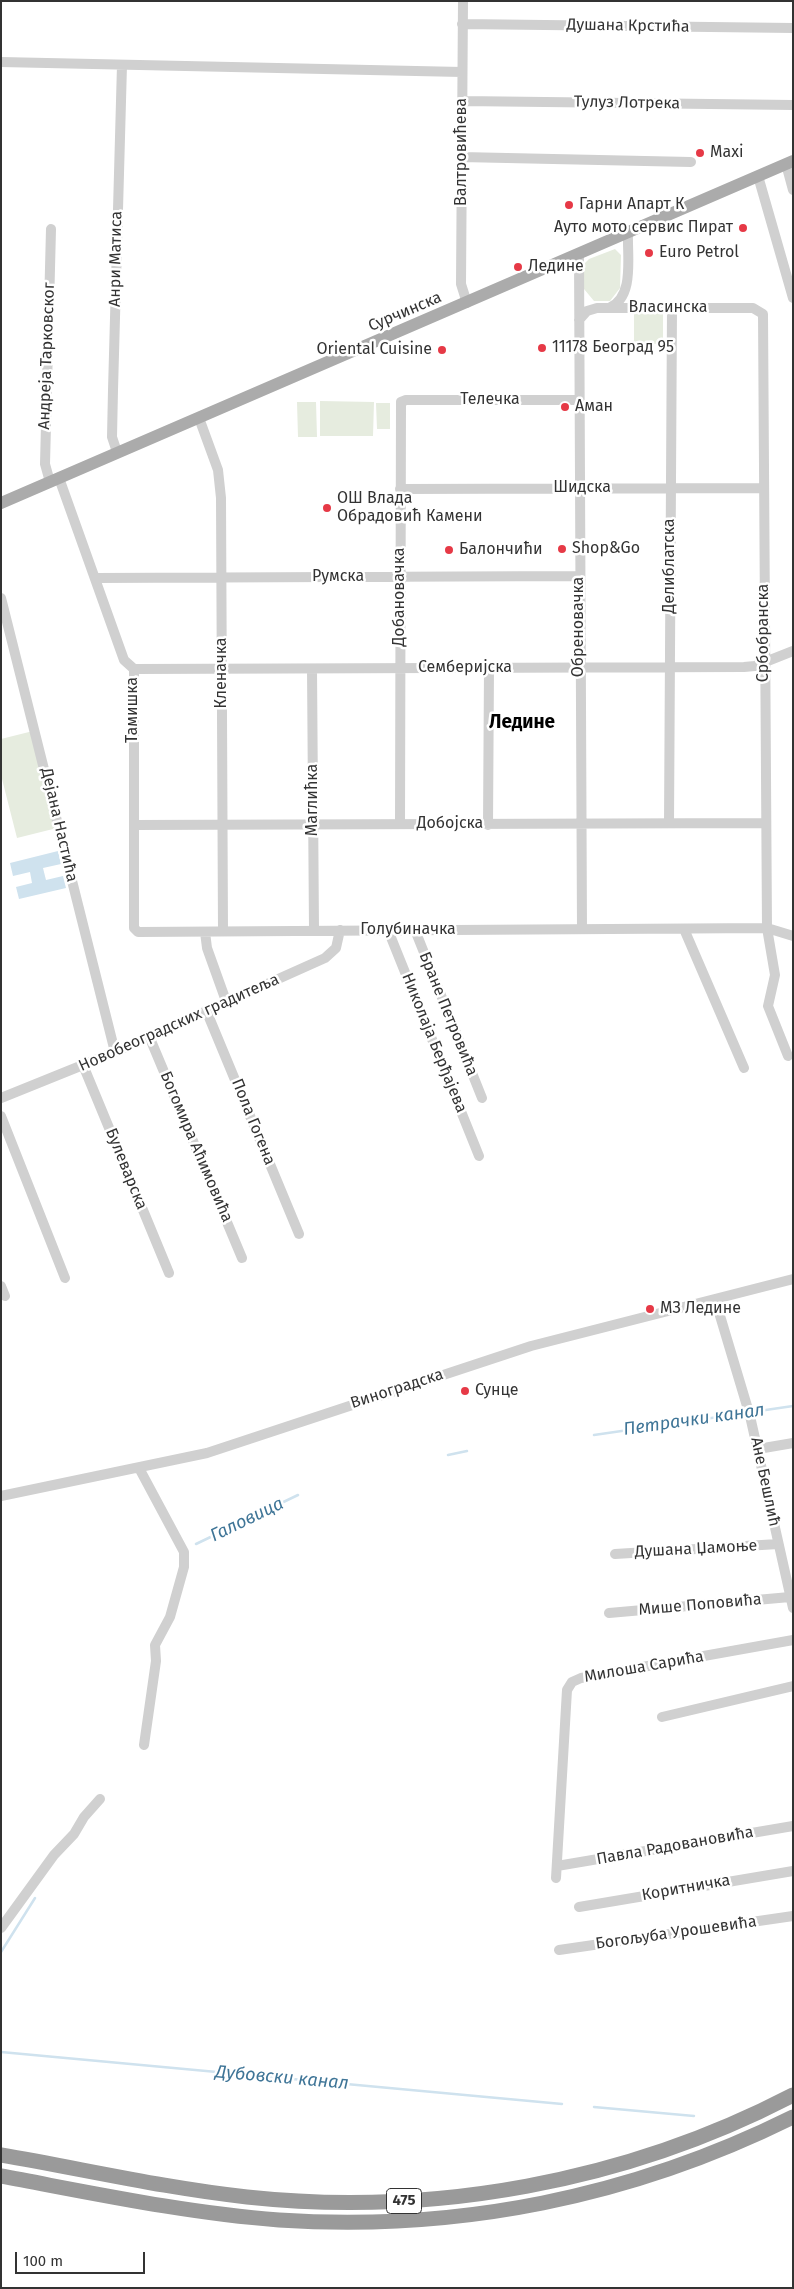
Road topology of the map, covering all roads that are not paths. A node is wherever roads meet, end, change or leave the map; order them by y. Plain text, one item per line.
1 (463, 1) edge
2 (462, 24) junction
3 (793, 28) edge
4 (1, 62) edge
5 (122, 66) junction
6 (462, 72) junction
7 (462, 101) junction
8 (793, 106) edge
9 (462, 157) junction
10 (691, 162) dead end
11 (789, 163) edge
12 (758, 176) junction
13 (793, 190) edge
14 (51, 229) dead end
15 (628, 233) junction
16 (579, 255) junction
17 (626, 287) junction
18 (579, 296) junction
19 (793, 298) edge
20 (467, 303) junction
21 (602, 308) junction
22 (645, 308) junction
23 (672, 308) junction
24 (761, 312) joint
25 (579, 320) junction
26 (579, 400) junction
27 (402, 401) joint
28 (199, 418) junction
29 (117, 452) junction
30 (54, 480) junction
31 (580, 488) junction
32 (671, 488) junction
33 (763, 488) junction
34 (400, 489) junction
35 (1, 503) edge
36 (579, 576) junction
37 (222, 577) junction
38 (401, 577) junction
39 (96, 578) junction
40 (1, 598) edge
41 (793, 651) edge
42 (764, 663) junction
43 (400, 668) junction
44 (489, 668) junction
45 (579, 668) junction
46 (670, 668) junction
47 (134, 669) junction
48 (222, 669) junction
49 (312, 669) junction
50 (669, 823) junction
51 (765, 823) junction
52 (222, 824) junction
53 (313, 824) junction
54 (400, 824) junction
55 (580, 824) junction
56 (134, 825) junction
57 (488, 825) junction
58 (134, 928) joint
59 (684, 928) junction
60 (767, 928) junction
61 (582, 929) junction
62 (314, 930) junction
63 (340, 930) junction
64 (388, 930) junction
65 (415, 930) junction
66 (223, 931) junction
67 (205, 932) junction
68 (793, 936) edge
69 (226, 1001) junction
70 (206, 1010) junction
71 (149, 1036) junction
72 (115, 1052) junction
73 (788, 1056) dead end
74 (84, 1065) junction
75 (744, 1068) dead end
76 (1, 1098) edge
77 (482, 1098) dead end
78 (1, 1116) edge
79 (479, 1156) dead end
80 (299, 1234) dead end
81 (242, 1258) dead end
82 (169, 1274) dead end
83 (65, 1278) dead end
84 (793, 1278) edge
85 (714, 1299) junction
86 (793, 1442) edge
87 (758, 1449) junction
88 (139, 1468) junction
89 (1, 1496) edge
90 (778, 1544) junction
91 (614, 1554) dead end
92 (790, 1597) junction
93 (793, 1608) edge
94 (609, 1613) dead end
95 (793, 1640) edge
96 (793, 1686) edge
97 (662, 1717) dead end
98 (144, 1745) dead end
99 (100, 1799) dead end
100 (793, 1826) edge
101 (558, 1866) junction
102 (793, 1871) edge
103 (556, 1878) dead end
104 (579, 1907) dead end
105 (793, 1916) edge
106 (1, 1928) edge
107 (558, 1950) dead end
108 (793, 2095) edge
109 (793, 2118) edge
110 (1, 2156) edge
111 (1, 2176) edge

1 - 2 street, Валтровићева
2 - 3 street, Душана Крстића
2 - 6 street, Валтровићева
4 - 5 street
5 - 6 street
5 - 29 street, Анри Матиса
6 - 7 street, Валтровићева
7 - 8 street, Тулуз Лотрека
7 - 9 street, Валтровићева
9 - 10 street
9 - 20 street, Валтровићева
11 - 12 main road, Сурчинска
11 - 13 street
12 - 15 main road, Сурчинска
12 - 19 street
14 - 30 street, Андреја Тарковског
15 - 16 main road, Сурчинска
15 - 17 street
16 - 18 street, Обреновачка
16 - 20 main road, Сурчинска
17 - 21 street
17 - 22 street
18 - 21 street
18 - 25 street, Обреновачка
20 - 28 main road, Сурчинска
21 - 22 street, Власинска
21 - 25 street
22 - 23 street, Власинска
23 - 24 street, Власинска
23 - 32 street, Делиблатска
24 - 33 street, Србобранска
25 - 26 street, Обреновачка
26 - 27 street, Телечка
26 - 31 street, Обреновачка
27 - 34 street, Добановачка
28 - 29 main road, Сурчинска
28 - 37 street, Кленачка
29 - 30 main road, Сурчинска
30 - 35 main road, Сурчинска
30 - 39 street, Тамишка
31 - 32 street, Шидска
31 - 34 street, Шидска
31 - 36 street, Обреновачка
32 - 33 street, Шидска
32 - 46 street, Делиблатска
33 - 42 street, Србобранска
34 - 38 street, Добановачка
36 - 38 street, Румска
36 - 45 street, Обреновачка
37 - 38 street, Румска
37 - 39 street, Румска
37 - 48 street, Кленачка
38 - 43 street, Добановачка
39 - 47 street, Тамишка
40 - 72 street, Дејана Настића
41 - 42 street, Семберијска
42 - 46 street, Семберијска
42 - 51 street, Србобранска
43 - 44 street, Семберијска
43 - 49 street, Семберијска
43 - 54 street, Добановачка
44 - 45 street, Семберијска
44 - 57 street
45 - 46 street, Семберијска
45 - 55 street, Обреновачка
46 - 50 street, Делиблатска
47 - 48 street, Семберијска
47 - 56 street, Тамишка
48 - 49 street, Семберијска
48 - 52 street, Кленачка
49 - 53 street, Маглићка
50 - 51 street, Добојска
50 - 55 street, Добојска
51 - 60 street, Србобранска
52 - 53 street, Добојска
52 - 56 street, Добојска
52 - 66 street, Кленачка
53 - 54 street, Добојска
53 - 62 street, Маглићка
54 - 57 street, Добојска
55 - 57 street, Добојска
55 - 61 street, Обреновачка
56 - 58 street, Тамишка
58 - 67 street, Голубиначка
59 - 60 street, Голубиначка
59 - 61 street, Голубиначка
59 - 75 street
60 - 68 street
60 - 73 street, Србобранска
61 - 65 street, Голубиначка
62 - 63 street, Голубиначка
62 - 66 street, Голубиначка
63 - 64 street, Голубиначка
63 - 69 street, Новобеоградских градитеља
64 - 65 street, Голубиначка
64 - 79 street, Николаја Берђајева
65 - 77 street, Бране Петровића
66 - 67 street, Голубиначка
67 - 69 street
69 - 70 street, Новобеоградских градитеља
70 - 71 street, Новобеоградских градитеља
70 - 80 street, Пола Гогена
71 - 72 street, Новобеоградских градитеља
71 - 81 street, Богомира Аћимовића
72 - 74 street, Новобеоградских градитеља
74 - 76 street, Новобеоградских градитеља
74 - 82 street, Булеварска
78 - 83 street
84 - 85 street, Виноградска
85 - 87 street, Ане Бешлић
85 - 88 street, Виноградска
86 - 87 street
87 - 90 street, Ане Бешлић
88 - 89 street, Виноградска
88 - 98 street
90 - 91 street, Душана Џамоње
90 - 92 street, Ане Бешлић
92 - 93 street, Ане Бешлић
92 - 94 street, Мише Поповића
95 - 101 street, Милоша Сарића
96 - 97 street
99 - 106 street
100 - 101 street, Павла Радовановића
101 - 103 street, Милоша Сарића
102 - 104 street, Коритничка
105 - 107 street, Богољуба Урошевића
108 - 110 highway, 475
109 - 111 highway, 475

